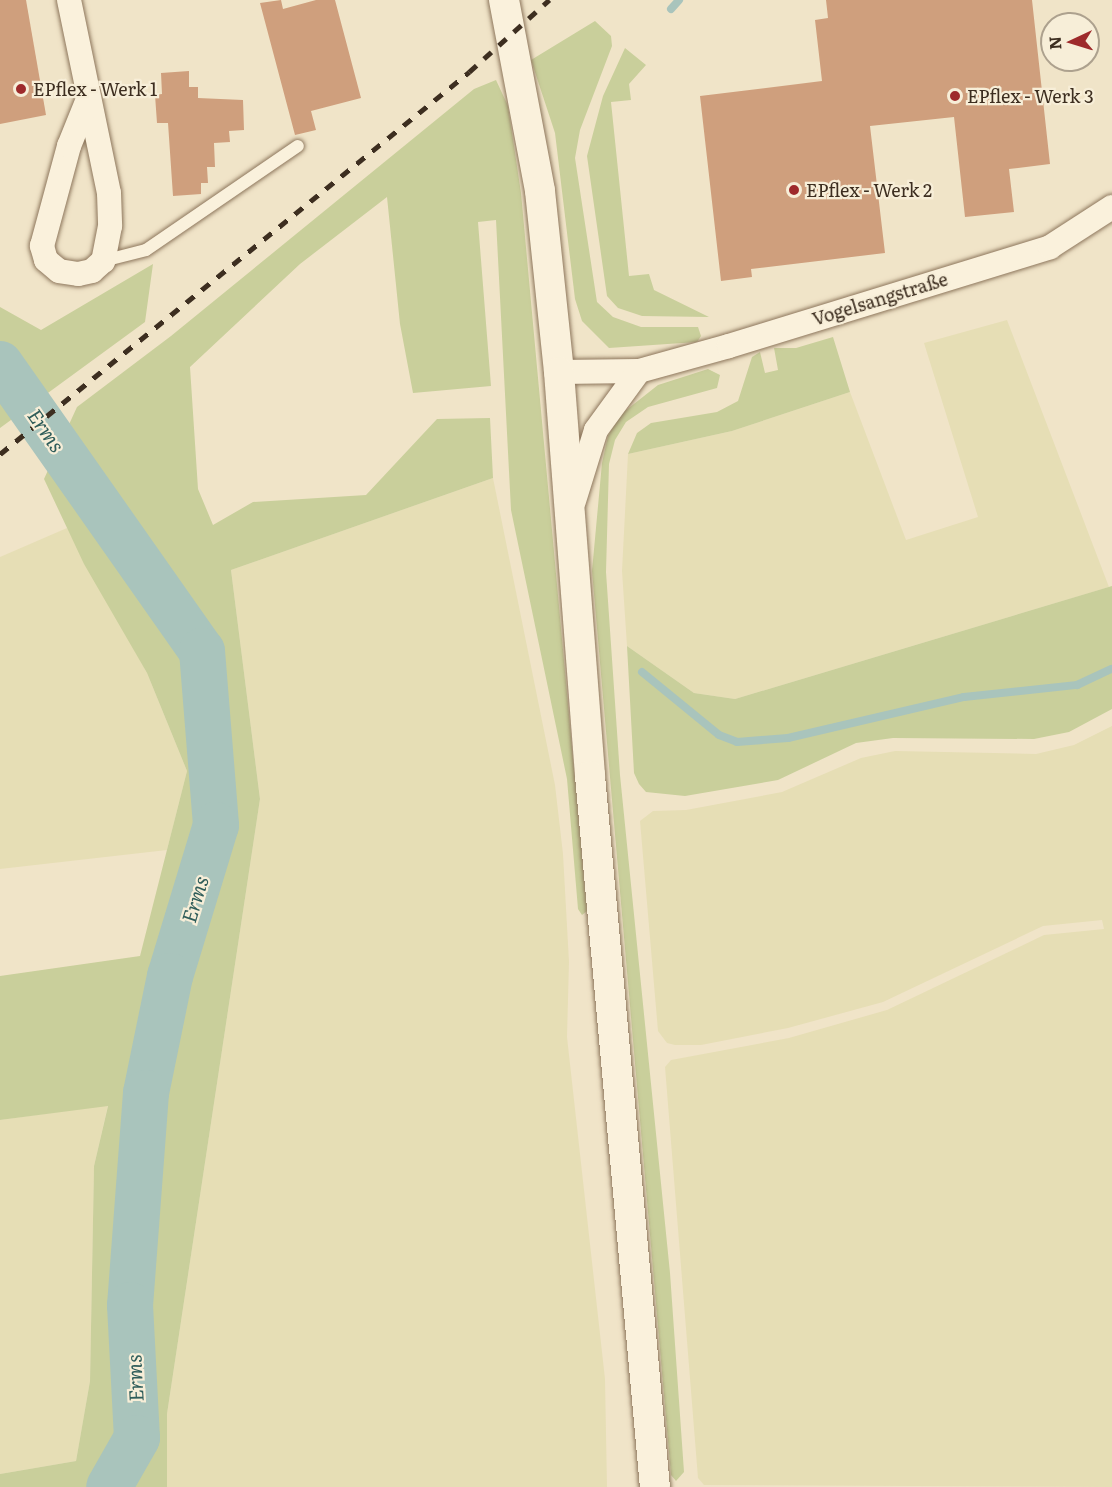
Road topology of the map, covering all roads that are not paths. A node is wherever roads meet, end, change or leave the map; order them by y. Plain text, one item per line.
1 (69, 0) edge
2 (504, 0) edge
3 (88, 99) junction
4 (298, 146) dead end
5 (1112, 207) edge
6 (103, 261) junction
7 (639, 371) junction
8 (559, 372) junction
9 (570, 519) junction
10 (655, 1487) edge

1 - 3 street
2 - 8 street
3 - 6 street
3 - 6 street
4 - 6 lane
5 - 7 street, Vogelsangstraße
7 - 8 street, Vogelsangstraße
7 - 9 street
8 - 9 street
9 - 10 street

